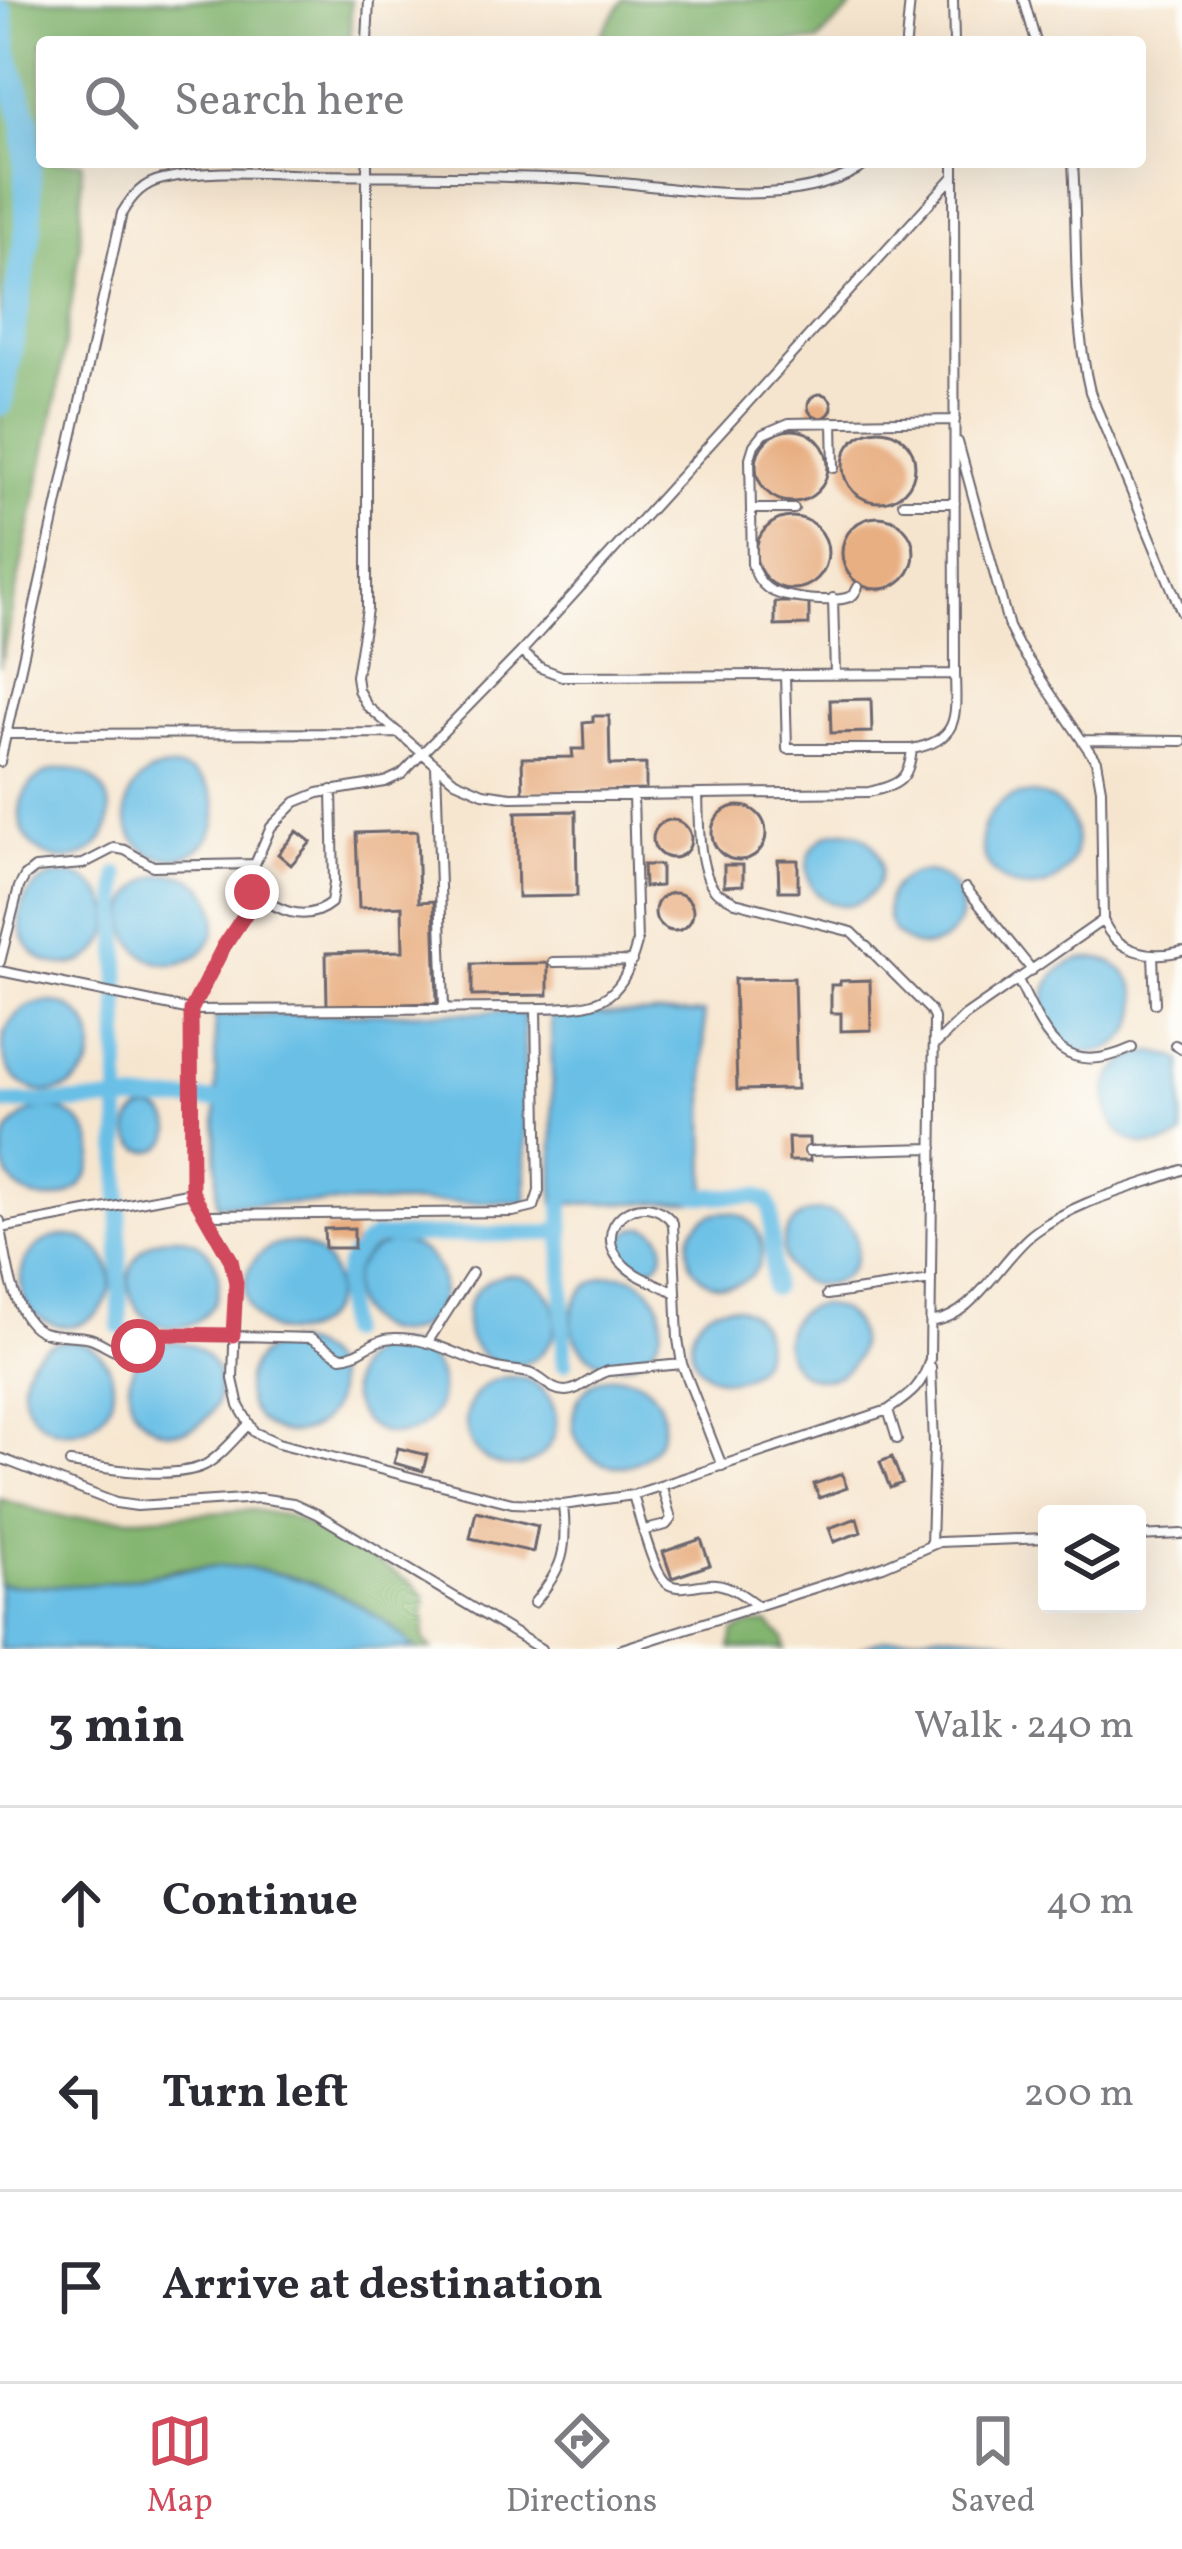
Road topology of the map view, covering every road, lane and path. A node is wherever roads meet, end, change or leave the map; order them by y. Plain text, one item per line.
1 (369, 0) edge
2 (910, 0) edge
3 (953, 0) edge
4 (1024, 0) edge
5 (367, 36) edge
6 (907, 36) edge
7 (954, 36) edge
8 (1034, 36) edge
9 (367, 168) edge
10 (860, 168) edge
11 (954, 168) edge
12 (1073, 168) edge
13 (367, 176) junction
14 (954, 176) junction
15 (833, 422) junction
16 (955, 424) junction
17 (834, 468) dead end
18 (903, 503) dead end
19 (955, 503) junction
20 (751, 509) junction
21 (794, 509) dead end
22 (858, 586) dead end
23 (833, 598) junction
24 (1182, 613) edge
25 (521, 652) junction
26 (956, 674) junction
27 (785, 675) junction
28 (835, 675) junction
29 (399, 733) junction
30 (6, 734) junction
31 (1083, 740) junction
32 (1182, 742) edge
33 (912, 749) junction
34 (422, 754) junction
35 (0, 762) edge
36 (436, 765) junction
37 (332, 790) junction
38 (698, 794) junction
39 (633, 795) junction
40 (255, 864) junction
41 (966, 887) dead end
42 (252, 892) junction
43 (1103, 920) junction
44 (1182, 951) edge
45 (1153, 955) junction
46 (632, 961) junction
47 (553, 962) dead end
48 (0, 967) edge
49 (1032, 970) junction
50 (1018, 980) junction
51 (1154, 1003) dead end
52 (444, 1008) junction
53 (536, 1008) junction
54 (191, 1010) junction
55 (934, 1046) junction
56 (1132, 1048) dead end
57 (933, 1148) junction
58 (809, 1151) dead end
59 (1182, 1171) edge
60 (192, 1192) junction
61 (206, 1215) junction
62 (1, 1225) edge
63 (472, 1274) dead end
64 (931, 1280) junction
65 (675, 1292) junction
66 (827, 1295) dead end
67 (931, 1322) junction
68 (233, 1335) junction
69 (427, 1343) junction
70 (931, 1359) junction
71 (682, 1364) junction
72 (888, 1410) junction
73 (248, 1425) junction
74 (897, 1439) dead end
75 (0, 1458) edge
76 (70, 1462) dead end
77 (722, 1466) junction
78 (662, 1486) junction
79 (633, 1496) junction
80 (563, 1505) junction
81 (645, 1530) junction
82 (1182, 1534) edge
83 (1146, 1536) edge
84 (1038, 1538) edge
85 (931, 1545) junction
86 (534, 1603) dead end
87 (758, 1606) junction
88 (541, 1649) edge
89 (622, 1649) edge

1 - 5 lane
2 - 6 lane
3 - 7 lane
4 - 8 lane
9 - 13 lane
10 - 13 lane
11 - 14 lane
12 - 24 lane
13 - 29 lane
13 - 30 lane
14 - 16 lane
14 - 25 lane
15 - 16 lane
15 - 17 lane
15 - 20 lane
16 - 19 lane
16 - 31 lane
18 - 19 lane
19 - 26 lane
20 - 21 lane
20 - 23 lane
22 - 23 lane
23 - 28 lane
25 - 27 lane
25 - 34 lane
26 - 28 lane
26 - 33 lane
27 - 28 lane
27 - 33 lane
29 - 30 lane
29 - 34 lane
30 - 35 lane
31 - 32 lane
31 - 43 lane
33 - 38 lane
34 - 36 lane
34 - 37 lane
36 - 39 lane
36 - 52 lane
37 - 40 lane
37 - 42 lane
38 - 39 lane
38 - 55 lane
39 - 46 lane
40 - 42 lane
40 - 48 lane
41 - 49 lane
42 - 54 lane
43 - 45 lane
43 - 49 lane
44 - 45 lane
45 - 51 lane
46 - 47 lane
46 - 53 lane
48 - 54 lane
49 - 50 lane
50 - 55 lane
50 - 56 lane
52 - 53 lane
52 - 54 lane
53 - 61 lane
54 - 60 lane
55 - 57 lane
57 - 58 lane
57 - 64 lane
59 - 67 lane
60 - 61 lane
60 - 62 lane
61 - 68 lane
62 - 68 lane
63 - 69 lane
64 - 66 lane
64 - 67 lane
65 - 65 lane
65 - 71 lane
67 - 70 lane
68 - 69 lane
68 - 73 lane
69 - 71 lane
70 - 72 lane
70 - 85 lane
71 - 77 lane
72 - 74 lane
72 - 77 lane
73 - 76 lane
73 - 80 lane
75 - 88 lane
77 - 78 lane
78 - 79 lane
78 - 81 lane
79 - 80 lane
79 - 81 lane
80 - 86 lane
81 - 87 lane
82 - 83 lane
84 - 85 lane
85 - 87 lane
87 - 89 lane

